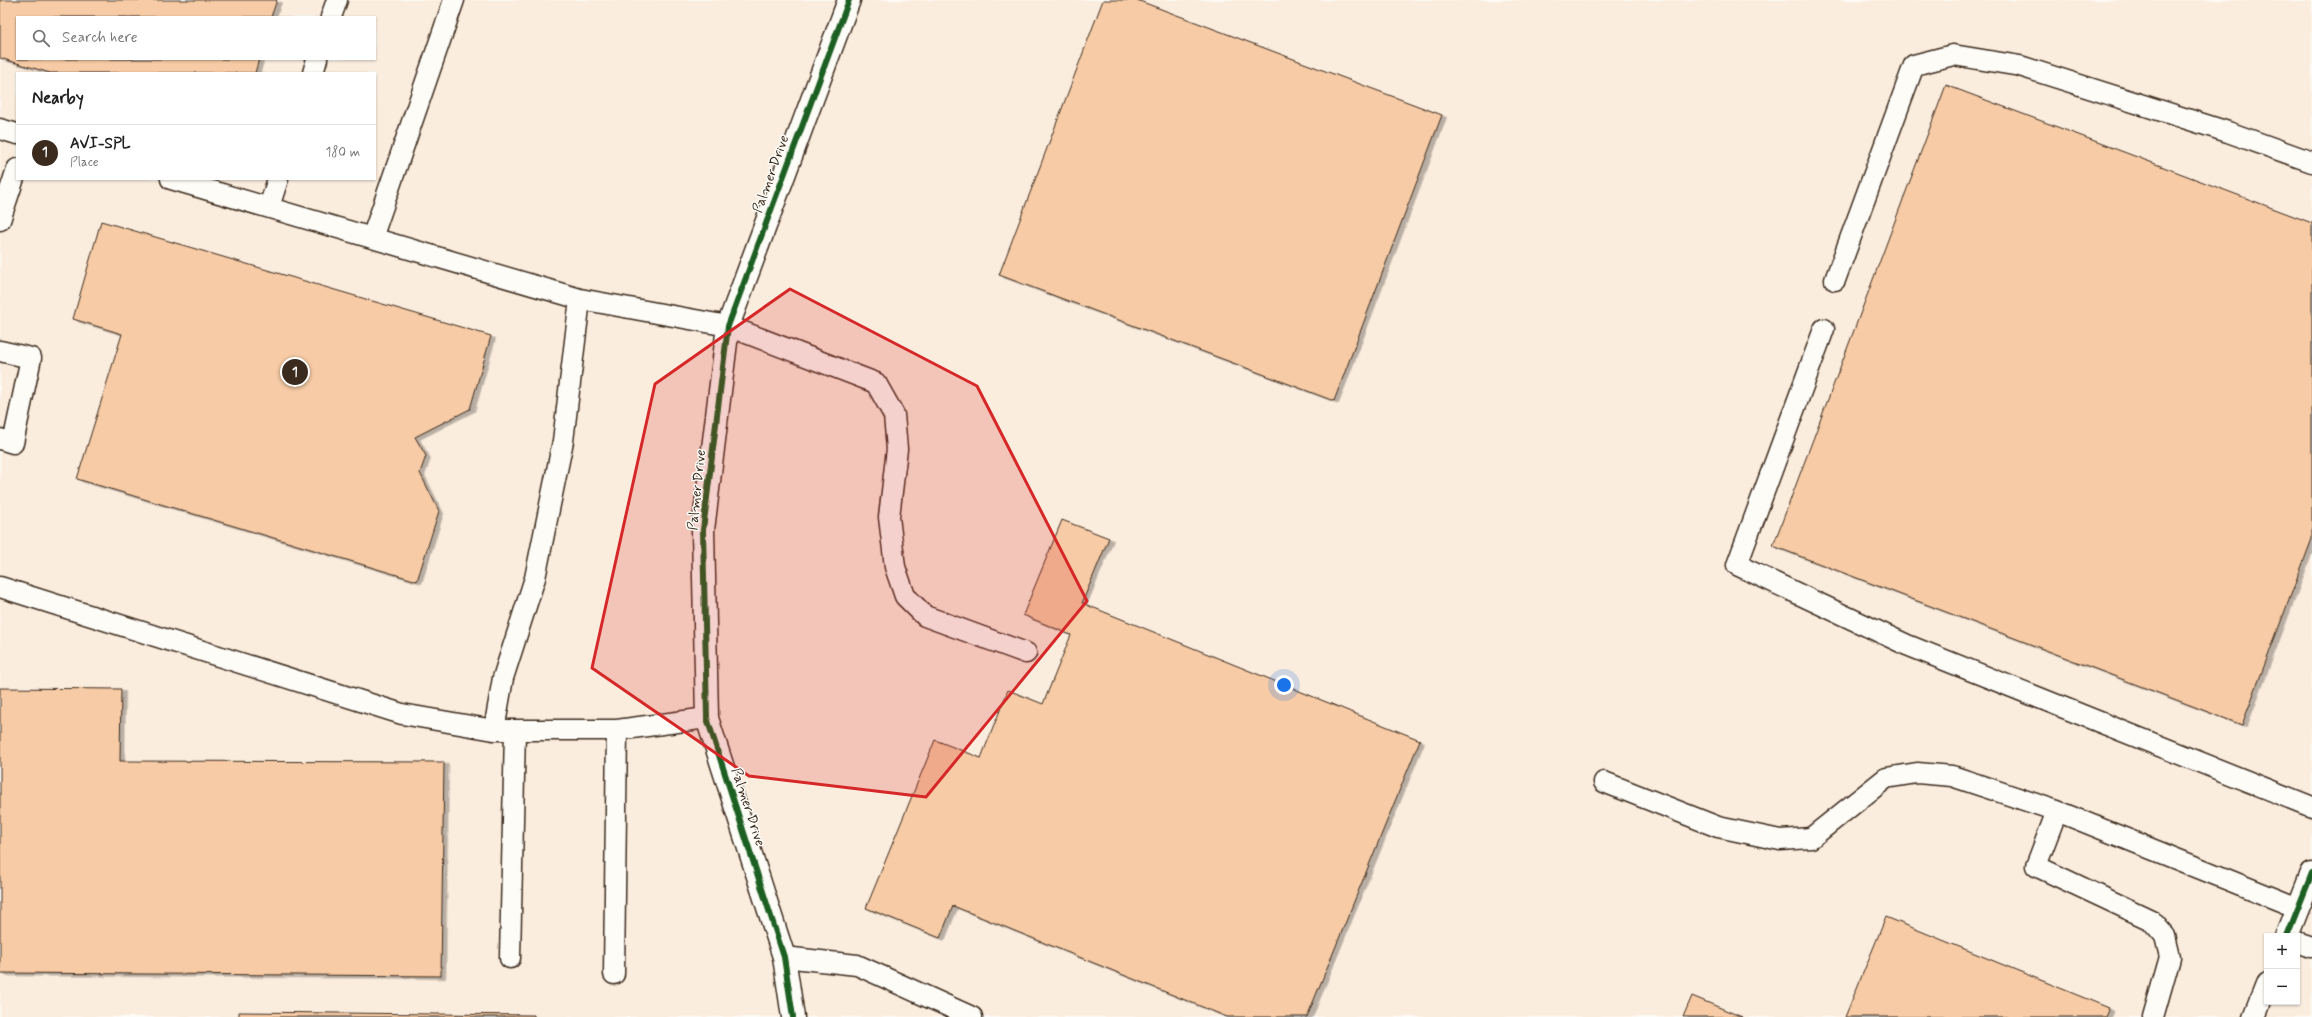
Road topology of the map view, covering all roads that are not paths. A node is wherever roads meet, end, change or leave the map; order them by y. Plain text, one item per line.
1 (337, 0) edge
2 (454, 0) edge
3 (849, 0) edge
4 (331, 16) edge
5 (317, 60) edge
6 (313, 72) edge
7 (0, 129) edge
8 (16, 134) edge
9 (2312, 162) edge
10 (16, 172) edge
11 (174, 180) edge
12 (278, 180) edge
13 (269, 208) junction
14 (0, 221) edge
15 (372, 238) junction
16 (1835, 280) dead end
17 (580, 299) junction
18 (728, 326) junction
19 (1824, 329) dead end
20 (0, 351) edge
21 (0, 439) edge
22 (0, 587) edge
23 (1026, 653) dead end
24 (707, 718) junction
25 (494, 730) junction
26 (515, 730) junction
27 (617, 730) junction
28 (1604, 782) dead end
29 (2312, 807) edge
30 (2057, 811) junction
31 (2312, 873) edge
32 (2298, 908) junction
33 (2287, 933) edge
34 (2300, 943) edge
35 (2312, 947) edge
36 (784, 957) junction
37 (510, 958) dead end
38 (614, 974) dead end
39 (2264, 992) edge
40 (793, 1017) edge
41 (972, 1017) edge
42 (2153, 1017) edge
43 (2254, 1017) edge

1 - 4 lane
2 - 15 lane
3 - 18 street, Palmer Drive
5 - 6 lane
7 - 8 lane
9 - 16 lane
10 - 14 lane
11 - 13 lane
12 - 13 lane
13 - 15 lane
15 - 17 lane
17 - 18 lane
17 - 25 lane
18 - 23 lane
18 - 24 street, Palmer Drive
19 - 29 lane
20 - 21 lane
22 - 25 lane
24 - 27 lane
24 - 36 street, Palmer Drive
25 - 26 lane
26 - 27 lane
26 - 37 lane
27 - 38 lane
28 - 30 lane
30 - 32 lane
30 - 42 lane
31 - 32 street
32 - 33 street
34 - 35 lane
36 - 40 street, Palmer Drive
36 - 41 lane
39 - 43 street

